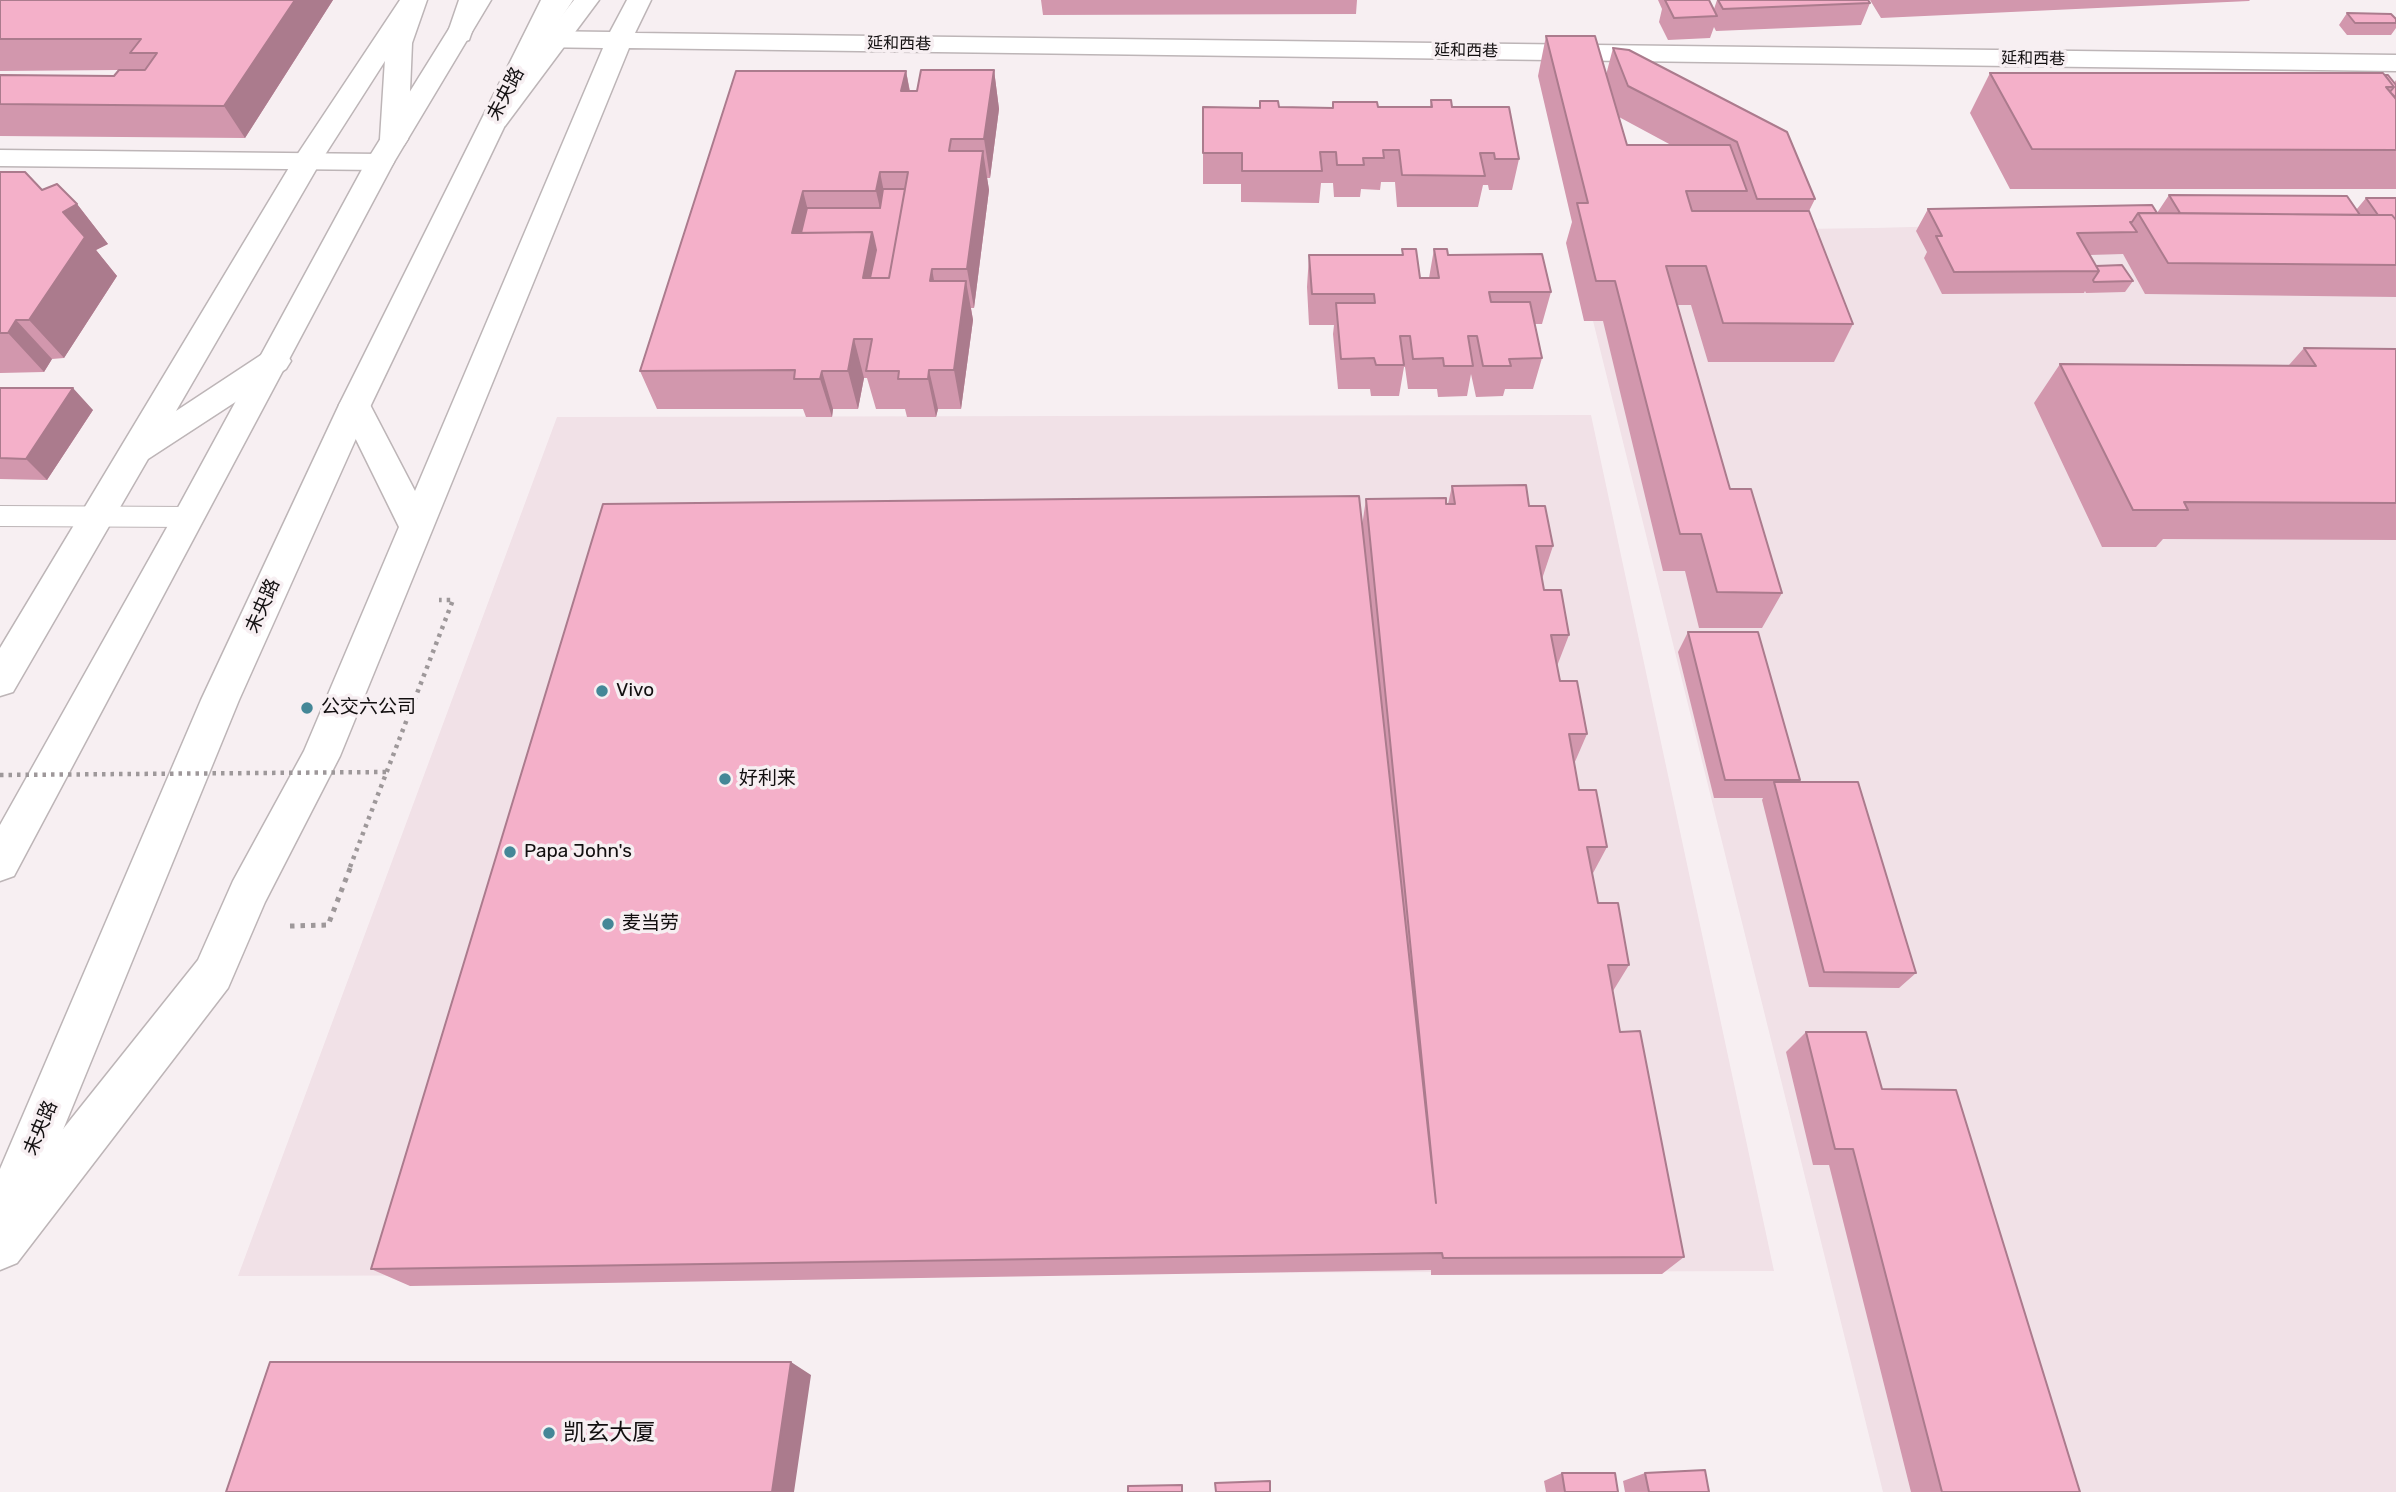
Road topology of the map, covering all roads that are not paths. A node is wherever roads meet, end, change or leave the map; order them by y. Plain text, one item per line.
1 (413, 0) edge
2 (471, 0) edge
3 (479, 0) edge
4 (553, 0) edge
5 (562, 0) edge
6 (587, 0) edge
7 (639, 0) edge
8 (460, 35) junction
9 (546, 40) junction
10 (619, 40) junction
11 (2396, 63) edge
12 (387, 150) junction
13 (0, 158) edge
14 (307, 161) junction
15 (275, 361) junction
16 (355, 405) junction
17 (135, 454) junction
18 (99, 515) junction
19 (0, 516) edge
20 (190, 517) junction
21 (416, 527) junction
22 (0, 681) edge
23 (0, 863) edge
24 (0, 1225) edge
25 (0, 1246) edge

1 - 12 main road
1 - 14 main road
2 - 8 main road
3 - 8 main road
4 - 9 main road, 未央路
5 - 9 main road
6 - 9 main road
7 - 10 main road
8 - 12 main road
9 - 10 main road, 延和西巷
9 - 16 main road, 未央路
10 - 11 main road, 延和西巷
10 - 21 main road
12 - 14 main road
12 - 15 main road
13 - 14 main road
14 - 17 main road
15 - 17 main road
15 - 20 main road
16 - 21 main road
16 - 24 main road, 未央路
17 - 18 main road
18 - 19 lane
18 - 20 lane
18 - 22 main road
20 - 23 main road
21 - 25 main road

